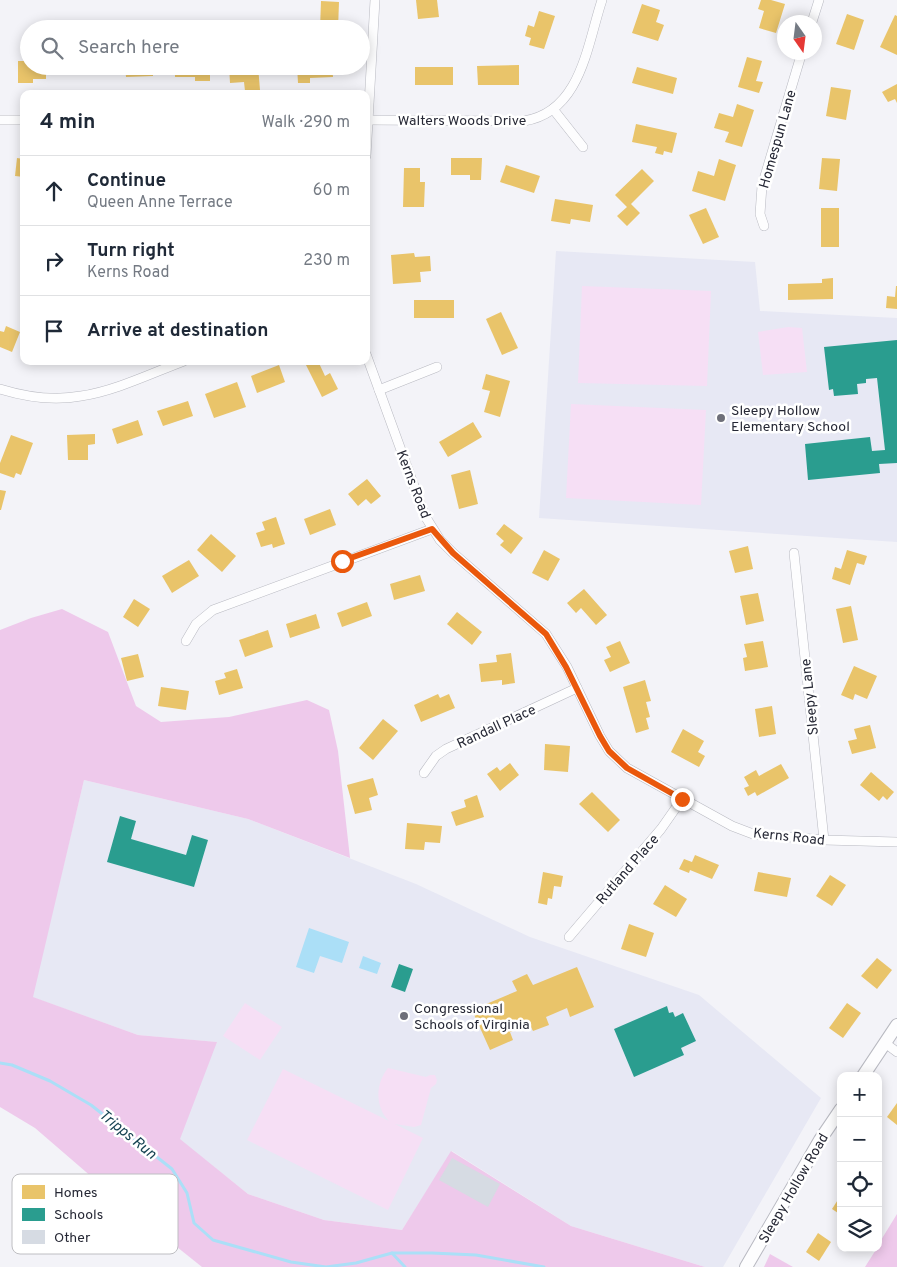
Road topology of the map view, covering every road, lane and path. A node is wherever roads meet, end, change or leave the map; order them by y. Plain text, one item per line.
1 (375, 0) edge
2 (602, 0) edge
3 (819, 0) edge
4 (814, 15) edge
5 (800, 60) edge
6 (370, 90) edge
7 (553, 109) junction
8 (0, 120) edge
9 (20, 120) edge
10 (370, 120) edge
11 (583, 147) dead end
12 (764, 226) dead end
13 (173, 365) edge
14 (370, 365) edge
15 (437, 367) dead end
16 (0, 389) edge
17 (379, 390) junction
18 (432, 529) junction
19 (794, 553) dead end
20 (186, 641) dead end
21 (577, 688) junction
22 (424, 773) dead end
23 (682, 799) junction
24 (824, 840) junction
25 (897, 842) edge
26 (569, 937) dead end
27 (897, 1025) edge
28 (885, 1043) junction
29 (897, 1052) edge
30 (866, 1072) edge
31 (837, 1115) edge
32 (746, 1267) edge

1 - 6 street
2 - 7 street, Walters Woods Drive
3 - 4 street
5 - 12 street, Homespun Lane
7 - 10 street, Walters Woods Drive
7 - 11 street
8 - 9 street
13 - 16 street
14 - 17 street, Kerns Road
15 - 17 street
17 - 18 street, Kerns Road
18 - 20 street
18 - 21 street, Kerns Road
19 - 24 street, Sleepy Lane
21 - 22 street, Randall Place
21 - 23 street, Kerns Road
23 - 24 street, Kerns Road
23 - 26 street, Rutland Place
24 - 25 street, Kerns Road
27 - 28 main road
28 - 29 street
28 - 30 main road
31 - 32 main road, Sleepy Hollow Road

